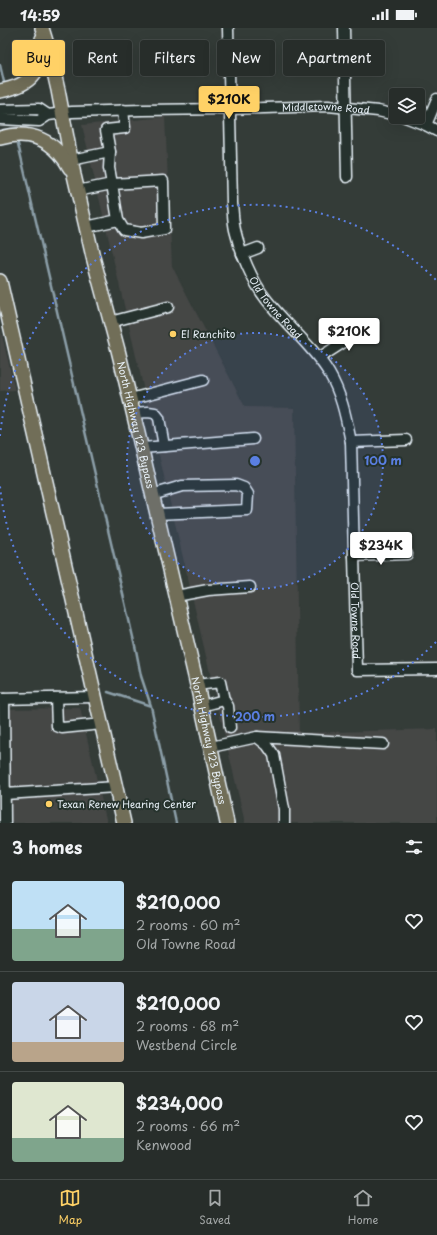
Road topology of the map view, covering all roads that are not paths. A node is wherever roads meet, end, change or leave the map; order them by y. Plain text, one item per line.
1 (42, 28) edge
2 (228, 28) edge
3 (344, 28) edge
4 (0, 91) edge
5 (437, 99) edge
6 (344, 107) junction
7 (229, 109) junction
8 (0, 110) edge
9 (123, 110) junction
10 (389, 113) edge
11 (63, 114) junction
12 (48, 115) junction
13 (0, 120) edge
14 (426, 125) joint
15 (437, 131) edge
16 (0, 138) edge
17 (110, 152) junction
18 (71, 160) junction
19 (74, 175) junction
20 (347, 177) dead end
21 (112, 184) junction
22 (78, 191) junction
23 (118, 220) junction
24 (86, 227) junction
25 (258, 248) dead end
26 (242, 254) junction
27 (0, 281) edge
28 (168, 307) dead end
29 (110, 322) junction
30 (367, 327) dead end
31 (319, 358) junction
32 (203, 380) dead end
33 (130, 399) junction
34 (133, 413) junction
35 (253, 439) dead end
36 (406, 440) dead end
37 (351, 442) junction
38 (164, 446) junction
39 (142, 448) junction
40 (152, 495) junction
41 (157, 514) junction
42 (407, 554) dead end
43 (354, 556) junction
44 (250, 587) dead end
45 (176, 596) junction
46 (437, 669) edge
47 (197, 685) junction
48 (95, 697) junction
49 (56, 698) junction
50 (2, 699) edge
51 (224, 700) junction
52 (202, 706) junction
53 (102, 724) junction
54 (230, 728) dead end
55 (257, 737) junction
56 (383, 744) dead end
57 (211, 747) junction
58 (116, 787) junction
59 (5, 794) junction
60 (5, 823) edge
61 (124, 823) edge
62 (228, 823) edge
63 (284, 823) edge

1 - 4 main road
1 - 11 main road, North Highway 123 Bypass
2 - 7 street, Old Towne Road
3 - 6 street
5 - 14 street
6 - 7 street, Middletowne Road
6 - 10 street, Middletowne Road
6 - 20 street
7 - 9 street, Middletowne Road
7 - 26 street, Old Towne Road
8 - 12 street
9 - 11 street, Middletowne Road
9 - 17 street
11 - 12 street, Middletowne Road
11 - 18 main road, North Highway 123 Bypass
12 - 13 street
14 - 15 street
16 - 19 main road
17 - 18 street
17 - 21 street
18 - 19 main road, North Highway 123 Bypass
19 - 22 main road, North Highway 123 Bypass
21 - 22 street
21 - 23 street
21 - 23 street
22 - 24 main road, North Highway 123 Bypass
23 - 24 street
24 - 29 main road, North Highway 123 Bypass
25 - 26 street
26 - 31 street, Old Towne Road
27 - 48 main road
28 - 29 street
29 - 33 main road, North Highway 123 Bypass
30 - 31 street
31 - 37 street, Old Towne Road
32 - 33 street
33 - 34 main road, North Highway 123 Bypass
34 - 38 street
34 - 39 main road, North Highway 123 Bypass
35 - 38 street
36 - 37 street
37 - 43 street, Old Towne Road
38 - 39 street
39 - 40 main road, North Highway 123 Bypass
40 - 41 main road, North Highway 123 Bypass
40 - 41 street
41 - 45 main road, North Highway 123 Bypass
42 - 43 street
43 - 46 street, Old Towne Road
44 - 45 street
45 - 47 main road, North Highway 123 Bypass
47 - 51 street
47 - 52 main road, North Highway 123 Bypass
48 - 49 street
48 - 53 main road
49 - 50 street
49 - 53 street
50 - 59 street
51 - 52 street
51 - 54 street
52 - 57 main road, North Highway 123 Bypass
53 - 58 main road
55 - 56 street
55 - 57 street
55 - 63 street
57 - 62 main road, North Highway 123 Bypass
58 - 59 street
58 - 61 main road
59 - 60 street

